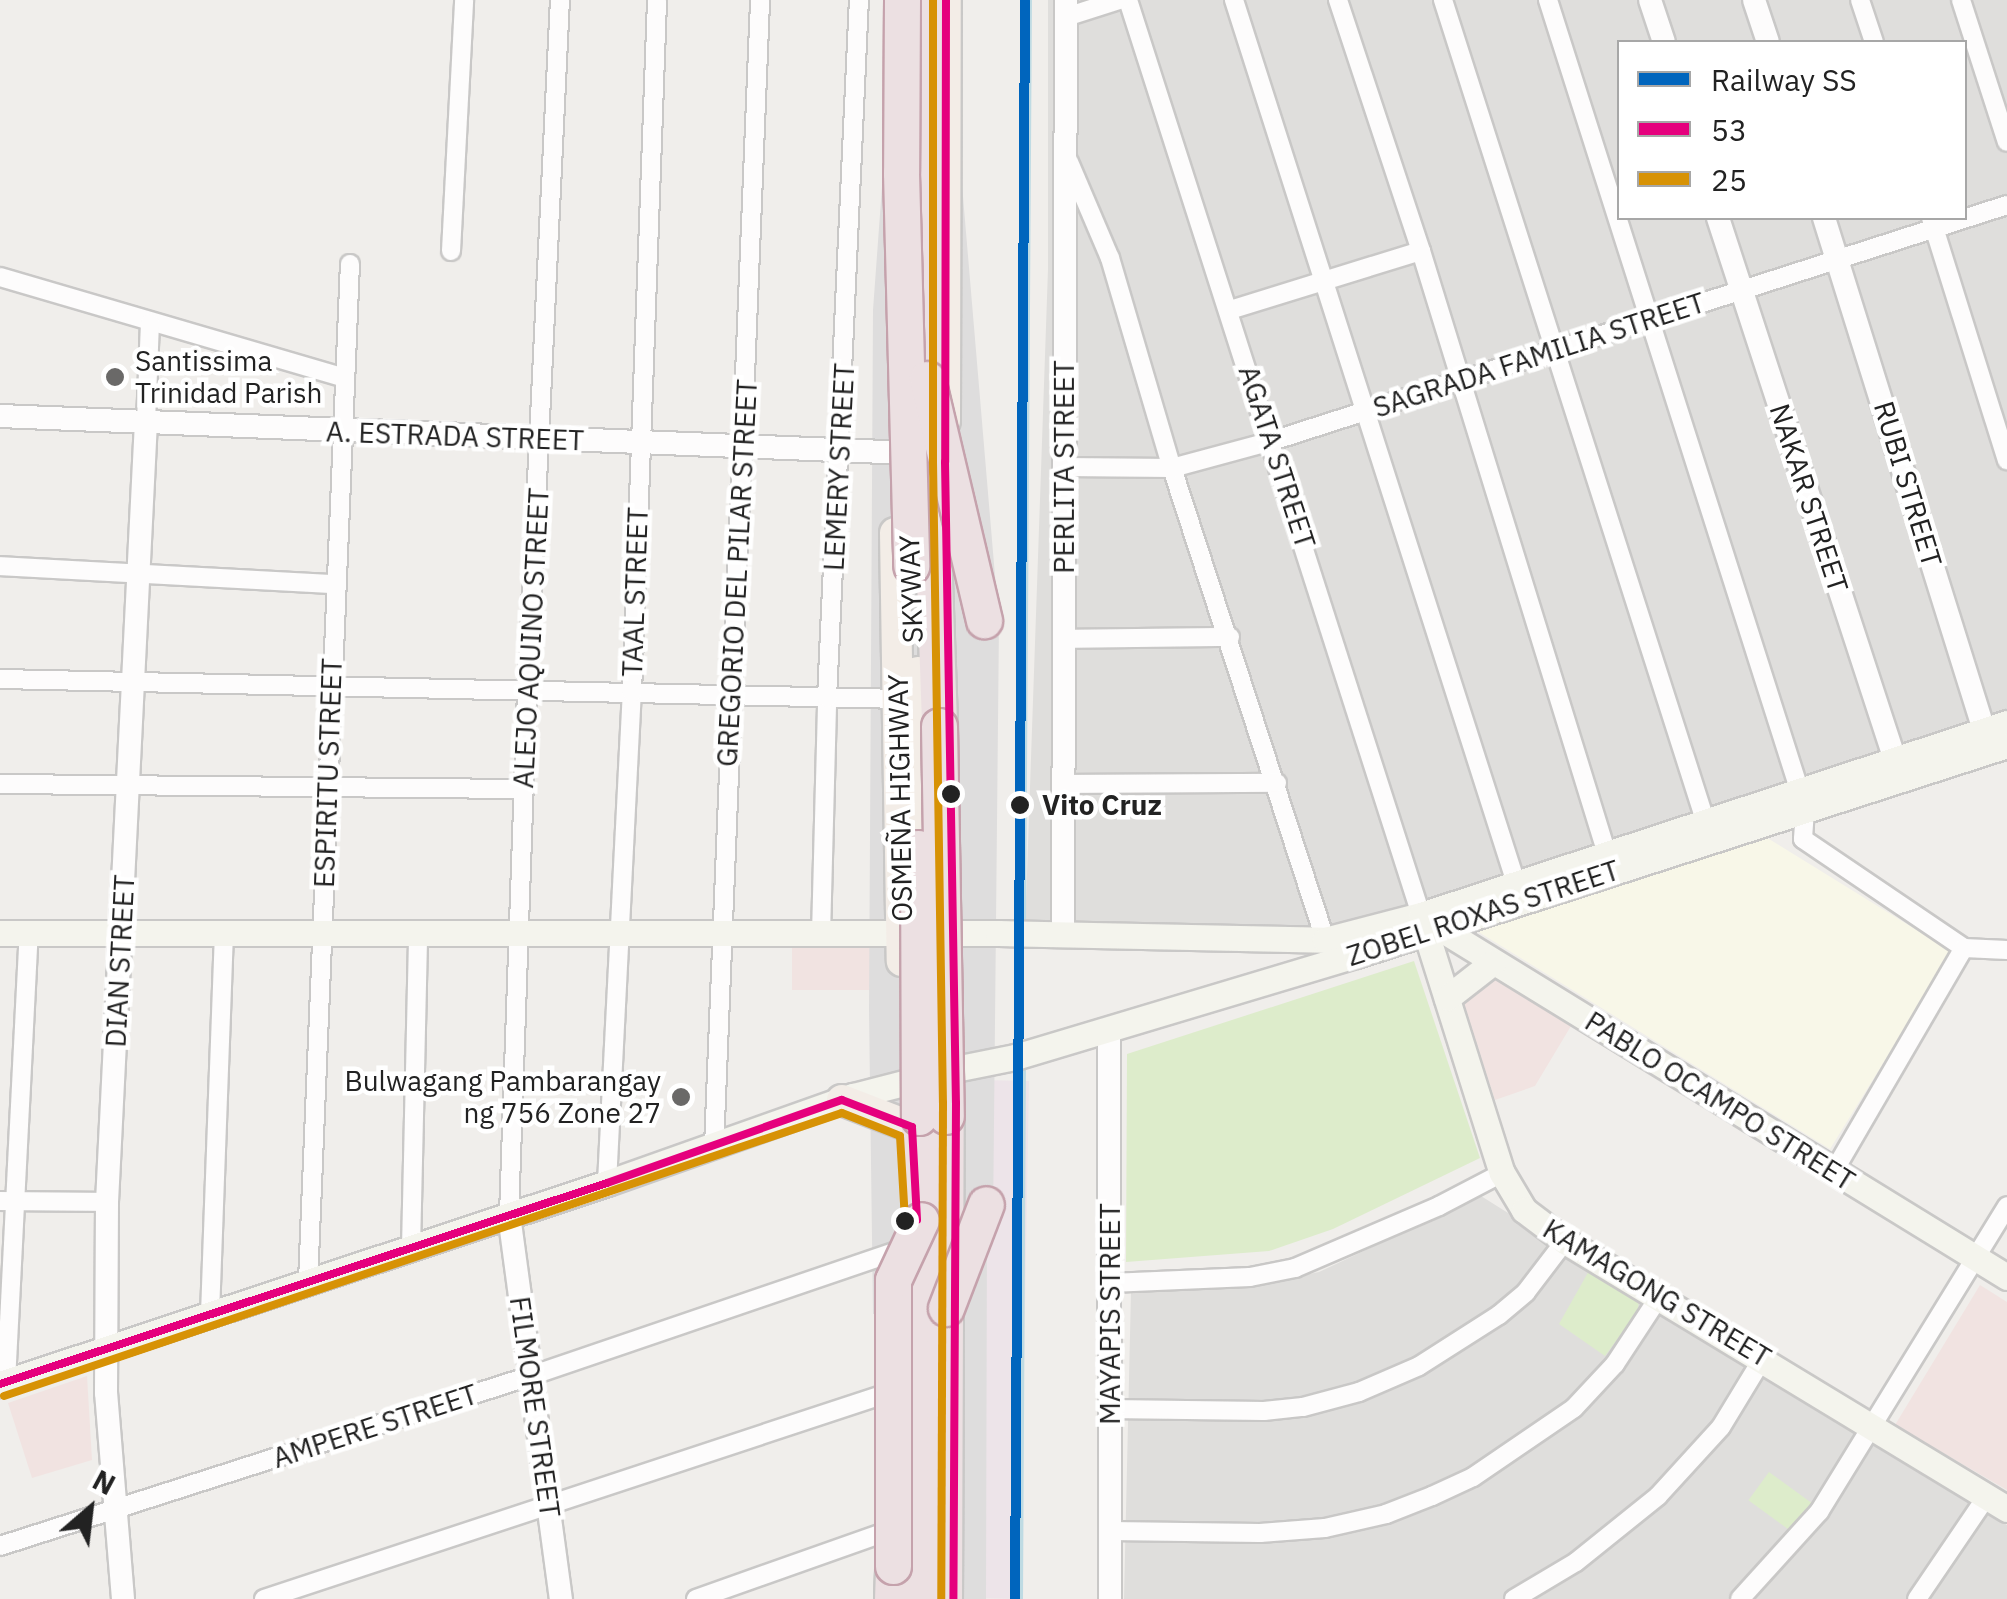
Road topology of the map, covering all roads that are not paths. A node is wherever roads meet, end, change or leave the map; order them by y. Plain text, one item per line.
1 (464, 0) edge
2 (560, 0) edge
3 (656, 0) edge
4 (760, 0) edge
5 (859, 0) edge
6 (900, 0) edge
7 (927, 0) edge
8 (946, 0) edge
9 (1118, 0) edge
10 (1128, 0) edge
11 (1234, 0) edge
12 (1338, 0) edge
13 (1443, 0) edge
14 (1548, 0) edge
15 (1650, 0) edge
16 (1754, 0) edge
17 (1860, 0) edge
18 (1961, 0) edge
19 (1066, 8) edge
20 (1663, 40) edge
21 (1767, 40) edge
22 (1873, 40) edge
23 (2007, 142) edge
24 (1066, 155) junction
25 (2007, 204) edge
26 (1967, 214) edge
27 (1617, 216) edge
28 (1618, 220) edge
29 (1719, 220) edge
30 (1825, 220) edge
31 (1933, 223) edge
32 (451, 251) dead end
33 (1421, 251) junction
34 (1838, 259) junction
35 (350, 264) dead end
36 (0, 277) edge
37 (1326, 280) junction
38 (1741, 290) junction
39 (1230, 310) junction
40 (1650, 320) junction
41 (150, 323) junction
42 (1554, 350) junction
43 (345, 378) junction
44 (927, 379) junction
45 (1461, 380) junction
46 (1366, 411) junction
47 (0, 416) edge
48 (146, 422) junction
49 (343, 431) junction
50 (542, 439) junction
51 (1272, 441) junction
52 (641, 444) junction
53 (744, 449) junction
54 (840, 453) junction
55 (902, 453) junction
56 (2007, 460) edge
57 (1064, 467) junction
58 (1172, 468) junction
59 (0, 566) edge
60 (138, 570) junction
61 (336, 584) junction
62 (984, 620) dead end
63 (1230, 637) junction
64 (1063, 639) junction
65 (0, 678) edge
66 (132, 682) junction
67 (332, 685) junction
68 (527, 691) junction
69 (632, 693) junction
70 (731, 694) junction
71 (827, 698) junction
72 (899, 699) junction
73 (1997, 737) edge
74 (1898, 769) junction
75 (1277, 783) junction
76 (0, 784) edge
77 (1064, 784) junction
78 (128, 786) junction
79 (328, 788) junction
80 (523, 790) junction
81 (1802, 799) junction
82 (1704, 820) junction
83 (1606, 851) junction
84 (1516, 883) junction
85 (1429, 925) junction
86 (0, 932) edge
87 (29, 933) junction
88 (224, 933) junction
89 (122, 934) junction
90 (322, 934) junction
91 (418, 934) junction
92 (517, 934) junction
93 (928, 934) junction
94 (1064, 934) junction
95 (618, 935) junction
96 (720, 935) junction
97 (821, 935) junction
98 (1325, 940) junction
99 (1964, 948) junction
100 (2007, 950) edge
101 (1493, 962) junction
102 (1447, 998) junction
103 (1109, 1029) junction
104 (932, 1076) junction
105 (842, 1100) junction
106 (912, 1127) junction
107 (714, 1147) junction
108 (1834, 1171) junction
109 (1502, 1173) junction
110 (607, 1184) junction
111 (7, 1202) edge
112 (107, 1202) junction
113 (986, 1204) dead end
114 (2007, 1206) edge
115 (509, 1216) junction
116 (920, 1232) junction
117 (1565, 1241) junction
118 (411, 1248) junction
119 (1977, 1259) junction
120 (2007, 1277) edge
121 (308, 1282) junction
122 (1110, 1283) junction
123 (1658, 1297) junction
124 (946, 1308) junction
125 (210, 1314) junction
126 (105, 1350) junction
127 (1763, 1358) junction
128 (530, 1376) junction
129 (3, 1383) edge
130 (885, 1394) junction
131 (1109, 1409) junction
132 (1874, 1425) junction
133 (1997, 1503) edge
134 (549, 1508) junction
135 (114, 1509) junction
136 (1110, 1531) junction
137 (885, 1532) junction
138 (0, 1546) edge
139 (123, 1599) edge
140 (264, 1599) edge
141 (561, 1599) edge
142 (696, 1599) edge
143 (884, 1599) edge
144 (892, 1599) edge
145 (919, 1599) edge
146 (944, 1599) edge
147 (953, 1599) edge
148 (1110, 1599) edge
149 (1514, 1599) edge
150 (1740, 1599) edge
151 (1917, 1599) edge

1 - 32 street
2 - 50 street, ALEJO AQUINO STREET
3 - 52 street, TAAL STREET
4 - 53 street, GREGORIO DEL PILAR STREET
5 - 54 street, LEMERY STREET
6 - 55 main road, OSMEÑA HIGHWAY
6 - 116 highway, SKYWAY, bridge
7 - 44 highway, SKYWAY
8 - 93 main road, OSMEÑA HIGHWAY
9 - 19 street
10 - 39 street, AGATA STREET
11 - 37 street
12 - 33 street
13 - 42 street
14 - 27 street
15 - 20 street
16 - 21 street
17 - 22 street
18 - 23 street
19 - 24 street, PERLITA STREET
24 - 57 street, PERLITA STREET
24 - 58 street
25 - 26 street, SAGRADA FAMILIA STREET
28 - 40 street
29 - 38 street, NAKAR STREET
30 - 34 street, RUBI STREET
31 - 34 street, SAGRADA FAMILIA STREET
31 - 56 street
33 - 37 street
33 - 45 street
34 - 38 street, SAGRADA FAMILIA STREET
34 - 73 street, RUBI STREET
35 - 43 street, ESPIRITU STREET
36 - 41 street
37 - 39 street
37 - 46 street
38 - 40 street, SAGRADA FAMILIA STREET
38 - 74 street, NAKAR STREET
39 - 51 street, AGATA STREET
40 - 42 street, SAGRADA FAMILIA STREET
40 - 81 street
41 - 43 street
41 - 48 street, DIAN STREET
42 - 45 street, SAGRADA FAMILIA STREET
42 - 82 street
43 - 49 street, ESPIRITU STREET
44 - 62 highway, bridge
44 - 124 highway, SKYWAY, bridge
45 - 46 street, SAGRADA FAMILIA STREET
45 - 83 street
46 - 51 street, SAGRADA FAMILIA STREET
46 - 84 street
47 - 48 street, A. ESTRADA STREET
48 - 49 street, A. ESTRADA STREET
48 - 60 street, DIAN STREET
49 - 50 street, A. ESTRADA STREET
49 - 61 street, ESPIRITU STREET
50 - 52 street, A. ESTRADA STREET
50 - 68 street, ALEJO AQUINO STREET
51 - 58 street, SAGRADA FAMILIA STREET
51 - 85 street, AGATA STREET
52 - 53 street, A. ESTRADA STREET
52 - 69 street, TAAL STREET
53 - 54 street, A. ESTRADA STREET
53 - 70 street, GREGORIO DEL PILAR STREET
54 - 55 street, A. ESTRADA STREET
54 - 71 street, LEMERY STREET
55 - 72 main road, OSMEÑA HIGHWAY
55 - 93 main road, OSMEÑA HIGHWAY
57 - 58 street, SAGRADA FAMILIA STREET
57 - 64 street, PERLITA STREET
58 - 63 street
59 - 60 street
60 - 61 street
60 - 66 street, DIAN STREET
61 - 67 street, ESPIRITU STREET
63 - 64 street
63 - 75 street
64 - 77 street, PERLITA STREET
65 - 66 street
66 - 67 street
66 - 78 street, DIAN STREET
67 - 68 street
67 - 79 street, ESPIRITU STREET
68 - 69 street
68 - 80 street, ALEJO AQUINO STREET
69 - 70 street
69 - 95 street, TAAL STREET
70 - 71 street
70 - 96 street, GREGORIO DEL PILAR STREET
71 - 72 street
71 - 97 street, LEMERY STREET
72 - 93 main road, OSMEÑA HIGHWAY
73 - 74 main road, ZOBEL ROXAS STREET
74 - 81 main road, ZOBEL ROXAS STREET
75 - 77 street
75 - 98 street
76 - 78 street
77 - 94 street, PERLITA STREET
78 - 79 street
78 - 89 street, DIAN STREET
79 - 80 street
79 - 90 street, ESPIRITU STREET
80 - 92 street, ALEJO AQUINO STREET
81 - 82 main road, ZOBEL ROXAS STREET
81 - 85 main road, ZOBEL ROXAS STREET
81 - 99 street
82 - 83 main road, ZOBEL ROXAS STREET
83 - 84 main road, ZOBEL ROXAS STREET
84 - 85 main road, ZOBEL ROXAS STREET
85 - 98 main road
85 - 101 main road, PABLO OCAMPO STREET
85 - 102 main road, KAMAGONG STREET
85 - 103 main road, ZOBEL ROXAS STREET
86 - 87 main road
87 - 89 main road
87 - 111 street
88 - 89 main road
88 - 90 main road
88 - 125 street
89 - 112 street, DIAN STREET
90 - 91 main road
90 - 121 street, ESPIRITU STREET
91 - 92 main road
91 - 118 street
92 - 95 main road
92 - 115 street, ALEJO AQUINO STREET
93 - 94 main road
93 - 97 main road
93 - 104 main road, OSMEÑA HIGHWAY
93 - 104 main road, OSMEÑA HIGHWAY
94 - 98 main road
95 - 96 main road
95 - 110 street, TAAL STREET
96 - 97 main road
96 - 107 street, GREGORIO DEL PILAR STREET
99 - 100 street
99 - 108 street
101 - 102 main road
101 - 108 main road, PABLO OCAMPO STREET
102 - 109 main road, KAMAGONG STREET
103 - 104 main road, ZOBEL ROXAS STREET
103 - 122 street, MAYAPIS STREET
104 - 105 main road, ZOBEL ROXAS STREET
104 - 106 main road, OSMEÑA HIGHWAY
104 - 147 main road, OSMEÑA HIGHWAY
105 - 106 main road
105 - 107 main road, ZOBEL ROXAS STREET
106 - 116 main road, OSMEÑA HIGHWAY
107 - 110 main road, ZOBEL ROXAS STREET
108 - 119 main road, PABLO OCAMPO STREET
109 - 117 main road, KAMAGONG STREET
109 - 122 street
110 - 115 main road, ZOBEL ROXAS STREET
111 - 112 street
111 - 129 street
112 - 126 street, DIAN STREET
113 - 124 highway, bridge
114 - 119 street
115 - 118 main road, ZOBEL ROXAS STREET
115 - 128 street, FILMORE STREET
116 - 128 street, AMPERE STREET
116 - 130 street, OSMEÑA HIGHWAY
116 - 144 highway, bridge
116 - 145 highway, SKYWAY
117 - 123 main road, KAMAGONG STREET
117 - 131 street
118 - 121 main road, ZOBEL ROXAS STREET
119 - 120 main road, PABLO OCAMPO STREET
119 - 132 street
121 - 125 main road, ZOBEL ROXAS STREET
122 - 131 street, MAYAPIS STREET
123 - 127 main road, KAMAGONG STREET
123 - 136 street
124 - 146 highway, SKYWAY
125 - 126 main road, ZOBEL ROXAS STREET
126 - 129 main road, ZOBEL ROXAS STREET
126 - 135 street, DIAN STREET
127 - 132 main road, KAMAGONG STREET
127 - 149 street
128 - 134 street, FILMORE STREET
128 - 135 street, AMPERE STREET
130 - 134 street
130 - 137 street, OSMEÑA HIGHWAY
131 - 136 street, MAYAPIS STREET
132 - 133 main road, KAMAGONG STREET
132 - 150 street
133 - 151 street
134 - 140 street
134 - 141 street, FILMORE STREET
135 - 138 street, AMPERE STREET
135 - 139 street, DIAN STREET
136 - 148 street, MAYAPIS STREET
137 - 142 street
137 - 143 street, OSMEÑA HIGHWAY

